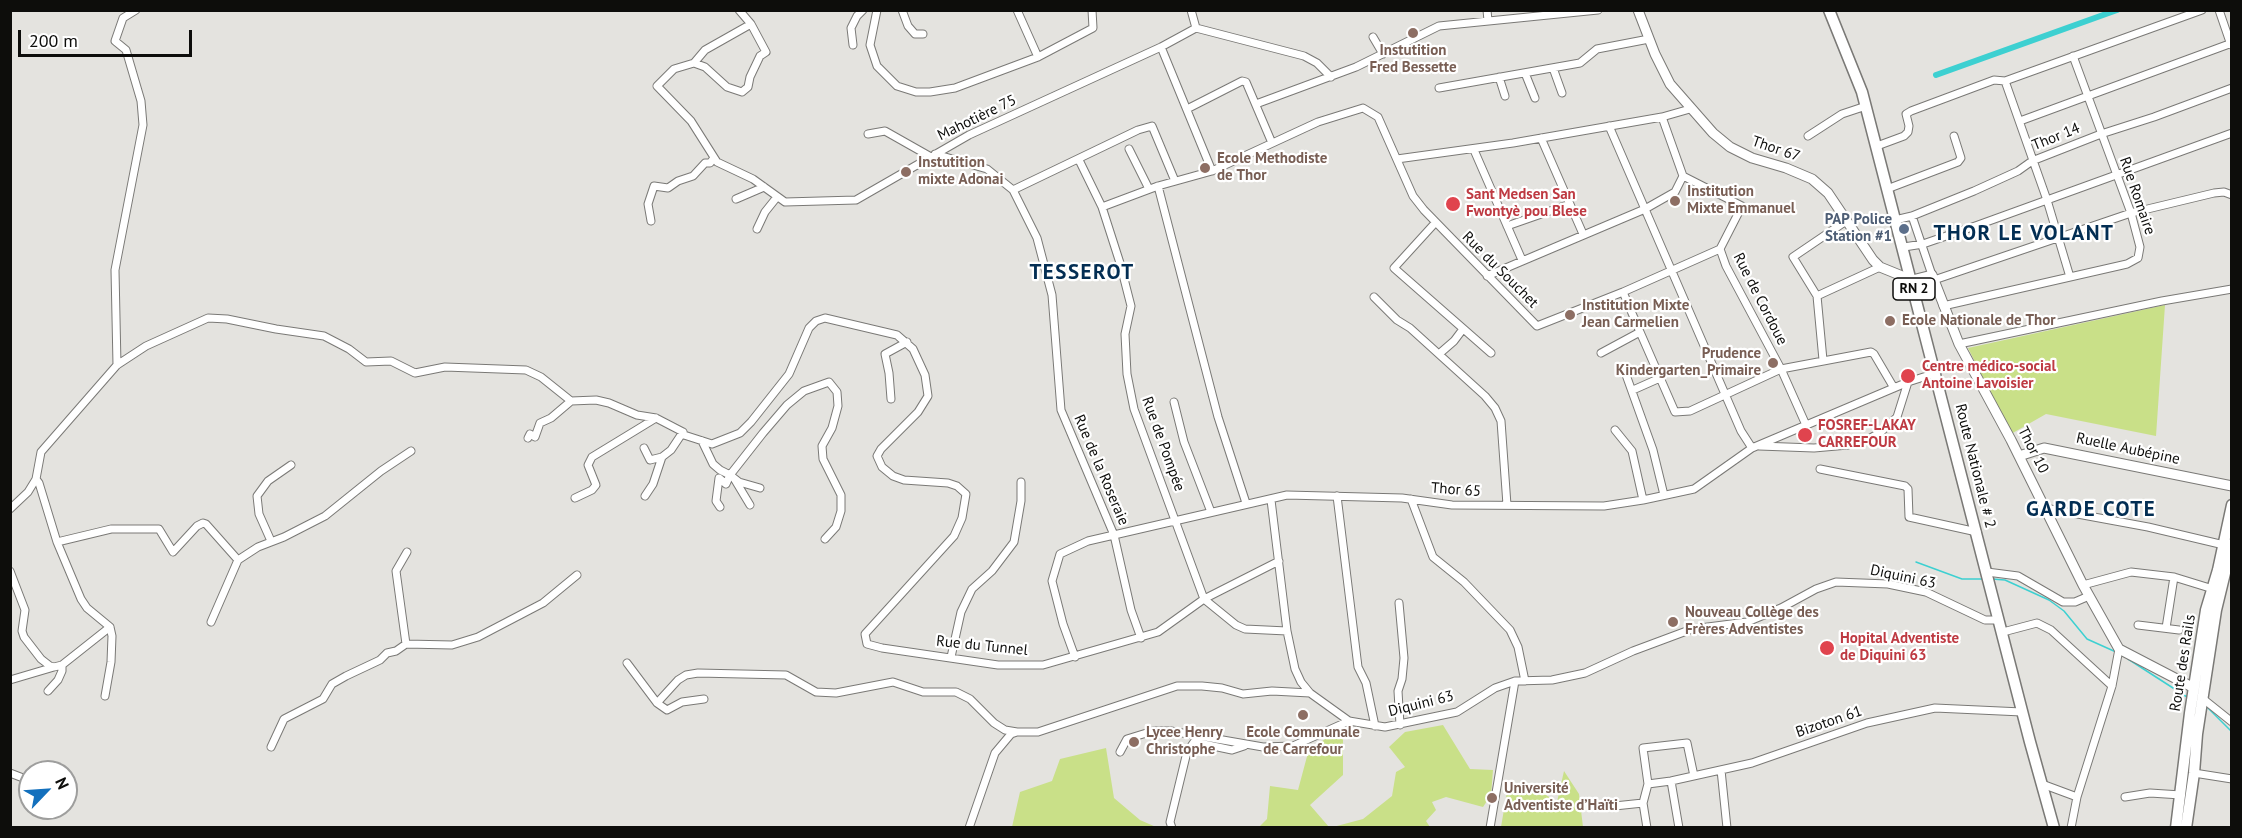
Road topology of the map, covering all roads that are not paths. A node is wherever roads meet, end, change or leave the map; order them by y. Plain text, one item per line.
1 (136, 10) edge
2 (739, 10) edge
3 (863, 10) edge
4 (877, 10) edge
5 (902, 10) edge
6 (1017, 10) edge
7 (1092, 10) edge
8 (1191, 10) edge
9 (1487, 10) edge
10 (1598, 10) edge
11 (1829, 10) edge
12 (2202, 10) edge
13 (2219, 10) edge
14 (1638, 11) edge
15 (1488, 21) junction
16 (751, 24) junction
17 (1196, 28) junction
18 (923, 34) dead end
19 (1373, 37) dead end
20 (1649, 39) junction
21 (853, 45) dead end
22 (2231, 45) edge
23 (1161, 46) junction
24 (1383, 54) junction
25 (2073, 56) junction
26 (1038, 57) junction
27 (694, 63) junction
28 (1553, 68) junction
29 (1525, 73) junction
30 (1331, 77) junction
31 (1499, 77) junction
32 (2005, 81) junction
33 (1439, 88) dead end
34 (2232, 88) edge
35 (1562, 93) dead end
36 (1505, 96) dead end
37 (2086, 96) junction
38 (1535, 98) dead end
39 (1256, 104) junction
40 (1866, 106) junction
41 (1187, 109) junction
42 (1690, 109) junction
43 (1662, 117) junction
44 (2019, 121) junction
45 (1609, 126) junction
46 (2232, 133) edge
47 (868, 134) dead end
48 (2101, 134) junction
49 (1808, 136) dead end
50 (1954, 136) dead end
51 (1541, 138) junction
52 (1272, 142) junction
53 (1877, 146) junction
54 (1129, 149) dead end
55 (1474, 150) junction
56 (933, 155) junction
57 (714, 158) junction
58 (1398, 159) junction
59 (1079, 160) junction
60 (2032, 161) junction
61 (1212, 171) junction
62 (2116, 174) junction
63 (1683, 176) junction
64 (1175, 181) junction
65 (1158, 186) junction
66 (764, 187) junction
67 (1149, 189) junction
68 (1887, 189) junction
69 (1013, 190) junction
70 (2232, 195) edge
71 (777, 197) junction
72 (736, 199) dead end
73 (2047, 200) junction
74 (1570, 204) junction
75 (1102, 207) junction
76 (1645, 209) junction
77 (2131, 213) junction
78 (1912, 216) junction
79 (1895, 220) junction
80 (651, 221) dead end
81 (1846, 221) junction
82 (1435, 223) junction
83 (1508, 226) junction
84 (757, 229) dead end
85 (1583, 234) junction
86 (2058, 238) junction
87 (1923, 244) junction
88 (1904, 247) junction
89 (1720, 249) junction
90 (1522, 260) junction
91 (1880, 267) junction
92 (1671, 270) junction
93 (1487, 276) junction
94 (2070, 277) junction
95 (1933, 278) junction
96 (1912, 280) junction
97 (2232, 289) edge
98 (1623, 292) junction
99 (1817, 296) junction
100 (1374, 297) dead end
101 (1944, 306) junction
102 (1463, 329) junction
103 (1640, 332) junction
104 (907, 342) junction
105 (1959, 344) junction
106 (1491, 353) dead end
107 (1601, 353) dead end
108 (1438, 354) junction
109 (1823, 360) junction
110 (117, 364) junction
111 (1781, 369) junction
112 (1624, 372) dead end
113 (1936, 373) junction
114 (1660, 378) junction
115 (1908, 382) junction
116 (1894, 388) junction
117 (1633, 390) junction
118 (1726, 394) junction
119 (891, 399) dead end
120 (571, 400) junction
121 (1174, 402) dead end
122 (656, 418) junction
123 (1806, 425) junction
124 (1615, 430) dead end
125 (683, 432) junction
126 (528, 438) dead end
127 (702, 441) junction
128 (1755, 447) junction
129 (644, 448) dead end
130 (411, 451) dead end
131 (2019, 456) junction
132 (662, 457) junction
133 (291, 465) dead end
134 (718, 468) junction
135 (1820, 469) dead end
136 (733, 477) junction
137 (719, 478) junction
138 (36, 479) junction
139 (1021, 482) dead end
140 (2232, 486) edge
141 (760, 488) dead end
142 (1338, 495) junction
143 (1664, 495) junction
144 (645, 496) dead end
145 (575, 498) dead end
146 (1271, 500) junction
147 (1411, 500) junction
148 (1643, 500) junction
149 (1246, 503) junction
150 (750, 505) dead end
151 (1507, 505) junction
152 (2232, 505) edge
153 (720, 507) dead end
154 (2045, 508) junction
155 (10, 509) edge
156 (1211, 512) junction
157 (1176, 519) junction
158 (1977, 532) junction
159 (1113, 535) junction
160 (825, 539) dead end
161 (271, 541) junction
162 (57, 542) junction
163 (2228, 544) edge
164 (407, 552) dead end
165 (238, 560) junction
166 (1279, 561) junction
167 (10, 571) edge
168 (1987, 572) junction
169 (577, 575) dead end
170 (2174, 577) junction
171 (2083, 585) junction
172 (2213, 589) junction
173 (2089, 596) junction
174 (1204, 599) junction
175 (1399, 603) dead end
176 (1999, 620) junction
177 (211, 622) dead end
178 (2138, 625) dead end
179 (110, 627) junction
180 (2166, 628) junction
181 (2179, 630) dead end
182 (1287, 631) junction
183 (2003, 632) junction
184 (1141, 638) junction
185 (405, 644) junction
186 (2119, 649) junction
187 (951, 657) junction
188 (1075, 657) junction
189 (627, 663) dead end
190 (62, 665) junction
191 (54, 667) junction
192 (10, 680) edge
193 (1515, 681) junction
194 (1525, 681) junction
195 (2112, 686) junction
196 (48, 691) dead end
197 (1310, 693) junction
198 (2196, 693) junction
199 (105, 696) dead end
200 (704, 699) dead end
201 (657, 703) junction
202 (2022, 712) junction
203 (2195, 713) junction
204 (1349, 721) junction
205 (2232, 722) edge
206 (1400, 725) junction
207 (1375, 726) junction
208 (1017, 732) junction
209 (1246, 745) junction
210 (271, 747) dead end
211 (1120, 752) dead end
212 (1721, 770) junction
213 (2194, 773) junction
214 (1694, 776) junction
215 (2232, 779) edge
216 (1671, 781) junction
217 (1648, 784) junction
218 (2042, 784) junction
219 (2181, 795) junction
220 (2077, 797) junction
221 (2125, 797) dead end
222 (1643, 803) junction
223 (1605, 807) dead end
224 (969, 828) edge
225 (1172, 828) edge
226 (1490, 828) edge
227 (1647, 828) edge
228 (1679, 828) edge
229 (1727, 828) edge
230 (2054, 828) edge
231 (2070, 828) edge
232 (2176, 828) edge
233 (2186, 828) edge

1 - 110 street
2 - 16 street
3 - 21 street
4 - 26 street
5 - 18 street
6 - 26 street
7 - 26 street
8 - 17 street
9 - 15 street
10 - 15 street
11 - 40 main road, Route Nationale # 2 / RN 2
12 - 25 street
13 - 22 street
14 - 20 street, Thor 67
15 - 24 street
16 - 27 street
16 - 27 street
17 - 23 street, Mahotière 75
17 - 30 street
19 - 24 street
20 - 28 street
20 - 42 street, Thor 67
22 - 37 street
23 - 41 street
23 - 56 street, Mahotière 75
24 - 30 street
25 - 32 street
25 - 37 street, Rue Romaire
27 - 57 street
28 - 29 street
28 - 35 street
29 - 31 street
29 - 38 street
30 - 39 street
31 - 33 street
31 - 36 street
32 - 44 street
32 - 53 street
34 - 48 street, Thor 14
37 - 44 street
37 - 48 street, Rue Romaire
39 - 41 street
39 - 52 street
40 - 49 street
40 - 53 main road, Route Nationale # 2 / RN 2
41 - 61 street
42 - 43 street
42 - 81 street, Thor 67
43 - 45 street
43 - 63 street
44 - 60 street
45 - 51 street
45 - 76 street
46 - 62 street
47 - 56 street, Rue de la Roseraie
48 - 60 street, Thor 14
48 - 62 street, Rue Romaire
50 - 68 street
51 - 55 street
51 - 74 street
52 - 58 street, Rue du Souchet
52 - 61 street, Rue du Souchet
53 - 68 main road, Route Nationale # 2 / RN 2
54 - 67 street
55 - 58 street
55 - 83 street
56 - 69 street, Rue de la Roseraie
56 - 71 street, Mahotière 75
57 - 66 street, Mahotière 75
57 - 80 street
58 - 82 street, Rue du Souchet
59 - 64 street
59 - 69 street
59 - 75 street, Rue de Pompée
60 - 73 street
60 - 78 street, Thor 14
61 - 64 street, Rue du Souchet
62 - 73 street
62 - 77 street, Rue Romaire
63 - 76 street
63 - 89 street, Rue de Cordoue
64 - 65 street, Rue du Souchet
65 - 67 street, Rue du Souchet
65 - 149 street
66 - 71 street, Mahotière 75
66 - 72 street
67 - 75 street, Rue du Souchet
68 - 79 main road, Route Nationale # 2 / RN 2
69 - 159 street, Rue de la Roseraie
70 - 77 street
71 - 84 street
73 - 86 street
73 - 87 street
74 - 83 street
74 - 85 street
75 - 157 street, Rue de Pompée
76 - 85 street
76 - 92 street
77 - 86 street
77 - 94 street, Rue Romaire
78 - 79 street, Thor 14
78 - 87 street, Thor 10
79 - 88 main road, Route Nationale # 2 / RN 2
81 - 91 street, Thor 67
81 - 99 street
82 - 93 street, Rue du Souchet
82 - 102 street
83 - 90 street
85 - 90 street
86 - 94 street
86 - 95 street
87 - 88 street
87 - 95 street, Thor 10
88 - 96 main road, Route Nationale # 2 / RN 2
89 - 92 street, Rue du Souchet
89 - 111 street, Rue de Cordoue
90 - 93 street
91 - 96 street, Thor 67
91 - 99 street
92 - 98 street, Rue du Souchet
92 - 118 street
93 - 98 street, Rue du Souchet
94 - 101 street, Rue Romaire
95 - 96 street
95 - 101 street, Thor 10
96 - 113 main road, Route Nationale # 2 / RN 2
97 - 105 street
98 - 103 street
99 - 109 street
100 - 108 street
101 - 105 street, Thor 10
102 - 106 street
102 - 108 street
103 - 107 street
103 - 114 street
104 - 119 street
104 - 127 street
104 - 187 street, Rue du Tunnel
105 - 131 street, Thor 10
108 - 151 street
109 - 111 street
109 - 116 street
110 - 120 street
110 - 138 street
111 - 118 street
111 - 123 street, Rue de Cordoue
112 - 117 street
113 - 115 street, Thor 65
113 - 158 main road, Route Nationale # 2 / RN 2
114 - 117 street
114 - 118 street
115 - 116 street, Thor 65
115 - 128 street
116 - 123 street, Thor 65
117 - 143 street
118 - 128 street
120 - 122 street
120 - 126 street
121 - 156 street
122 - 125 street
122 - 145 street
123 - 128 street, Thor 65
124 - 148 street
125 - 127 street
125 - 132 street
127 - 134 street
128 - 143 street, Thor 65
129 - 132 street
130 - 161 street
131 - 140 street, Ruelle Aubépine
131 - 154 street, Thor 10
132 - 144 street
133 - 161 street
134 - 136 street
134 - 137 street
135 - 158 street
136 - 137 street
136 - 141 street
136 - 150 street
136 - 160 street
137 - 153 street
138 - 155 street
138 - 162 street
139 - 187 street
142 - 146 street, Thor 65
142 - 147 street, Thor 65
142 - 207 street
143 - 148 street, Thor 65
146 - 149 street, Thor 65
146 - 166 street
147 - 151 street, Thor 65
147 - 194 street
148 - 151 street, Thor 65
149 - 156 street, Thor 65
152 - 163 main road, Route des Rails
154 - 163 street
154 - 171 street, Thor 10
156 - 157 street, Thor 65
157 - 159 street, Thor 65
157 - 174 street, Rue de Pompée
158 - 168 main road, Route Nationale # 2 / RN 2
159 - 184 street, Rue de la Roseraie
159 - 188 street, Thor 65
161 - 165 street
162 - 165 street
162 - 179 street
163 - 172 main road, Route des Rails
163 - 198 main road, Route des Rails
164 - 185 street
165 - 177 street
166 - 174 street, Rue du Tunnel
166 - 182 street
167 - 191 street
168 - 173 street
168 - 176 main road, Route Nationale # 2 / RN 2
169 - 185 street
170 - 171 street
170 - 172 street
170 - 180 street
171 - 173 street, Thor 10
172 - 198 main road, Route des Rails
173 - 186 street, Thor 10
174 - 182 street
174 - 184 street, Rue du Tunnel
175 - 206 street
176 - 183 main road, Route Nationale # 2 / RN 2
176 - 194 street, Diquini 63
178 - 180 street
179 - 190 street
179 - 199 street
180 - 181 street
182 - 197 street
183 - 195 street
183 - 202 main road, Route Nationale # 2 / RN 2
184 - 188 street, Rue du Tunnel
185 - 210 street
186 - 195 street
186 - 198 street
187 - 188 street, Rue du Tunnel
189 - 201 street
190 - 191 street
190 - 196 street
191 - 192 street
193 - 194 street, Diquini 63
193 - 206 street, Diquini 63
193 - 226 street
195 - 220 street
197 - 204 street, Diquini 63
197 - 208 street
198 - 203 main road, Route des Rails
198 - 205 street
200 - 201 street
201 - 208 street
202 - 212 street, Bizoton 61
202 - 218 main road, Route Nationale # 2 / RN 2
203 - 213 main road, Route des Rails
203 - 219 main road, Route des Rails
204 - 207 street, Diquini 63
204 - 209 street
206 - 207 street, Diquini 63
208 - 224 street
209 - 211 street
209 - 225 street
212 - 214 street, Bizoton 61
212 - 229 street
213 - 215 street
213 - 233 main road, Route des Rails
214 - 216 street, Bizoton 61
214 - 217 street
216 - 217 street, Bizoton 61
216 - 228 street
217 - 222 street
218 - 220 street
218 - 230 main road, Route Nationale # 2 / RN 2
219 - 221 street
219 - 232 main road, Route des Rails
220 - 231 street
222 - 223 street
222 - 227 street

